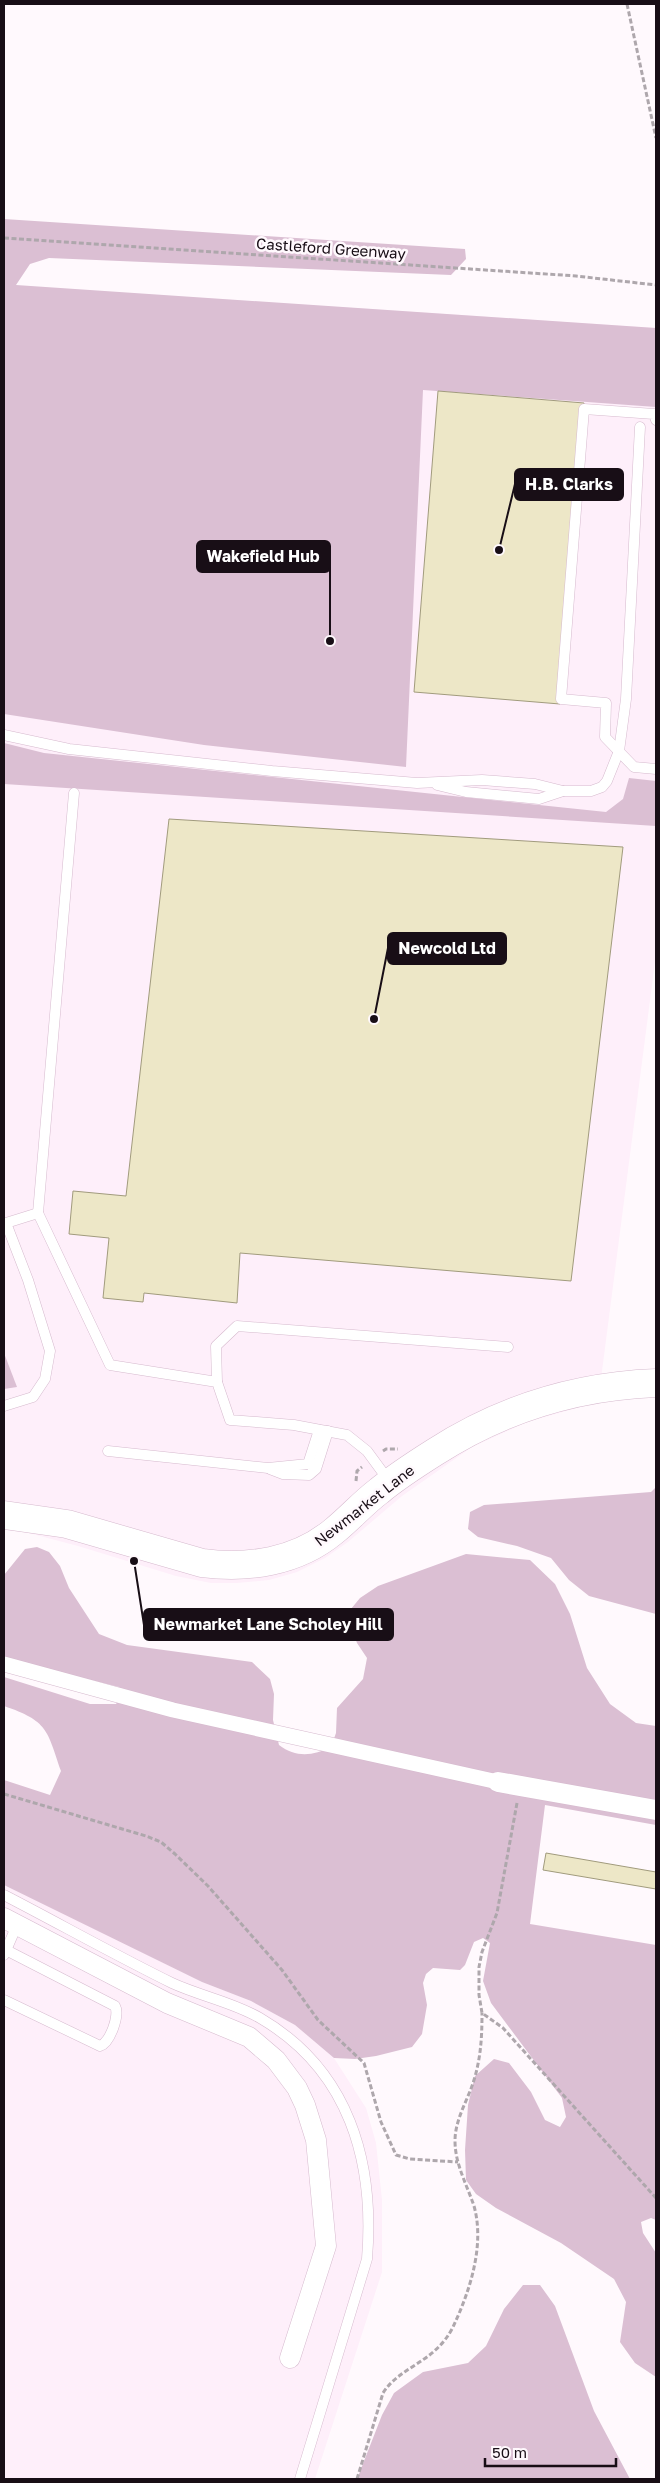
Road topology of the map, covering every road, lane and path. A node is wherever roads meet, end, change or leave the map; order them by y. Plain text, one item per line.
1 (627, 4) edge
2 (656, 138) edge
3 (4, 238) edge
4 (656, 284) edge
5 (656, 420) edge
6 (640, 427) dead end
7 (4, 735) edge
8 (619, 751) junction
9 (656, 769) edge
10 (431, 784) junction
11 (563, 791) junction
12 (74, 793) dead end
13 (38, 1213) junction
14 (508, 1347) dead end
15 (217, 1382) junction
16 (656, 1383) edge
17 (4, 1406) edge
18 (324, 1430) junction
19 (404, 1448) dead end
20 (108, 1451) dead end
21 (373, 1459) junction
22 (390, 1482) junction
23 (354, 1488) dead end
24 (4, 1515) edge
25 (4, 1664) edge
26 (498, 1782) joint
27 (520, 1787) junction
28 (4, 1794) edge
29 (656, 1810) edge
30 (4, 1895) edge
31 (10, 1921) edge
32 (5, 1952) edge
33 (4, 2000) edge
34 (482, 2012) junction
35 (458, 2162) junction
36 (656, 2198) edge
37 (290, 2358) dead end
38 (300, 2479) edge
39 (357, 2479) edge

1 - 2 path
3 - 4 path, Castleford Greenway
5 - 8 lane
6 - 8 lane
7 - 10 lane
8 - 9 lane
8 - 11 lane
10 - 11 lane
10 - 11 lane
12 - 13 lane
13 - 15 lane
13 - 17 lane
14 - 15 lane
15 - 18 lane
16 - 22 main road, Newmarket Lane
18 - 20 lane
18 - 21 lane
19 - 21 path
21 - 22 lane
21 - 23 path
22 - 24 main road, Newmarket Lane
25 - 26 street
26 - 27 street
27 - 29 street
27 - 34 path
28 - 35 path
30 - 38 lane
31 - 32 lane
31 - 37 street
32 - 33 lane
34 - 35 path
34 - 36 path
35 - 39 path

